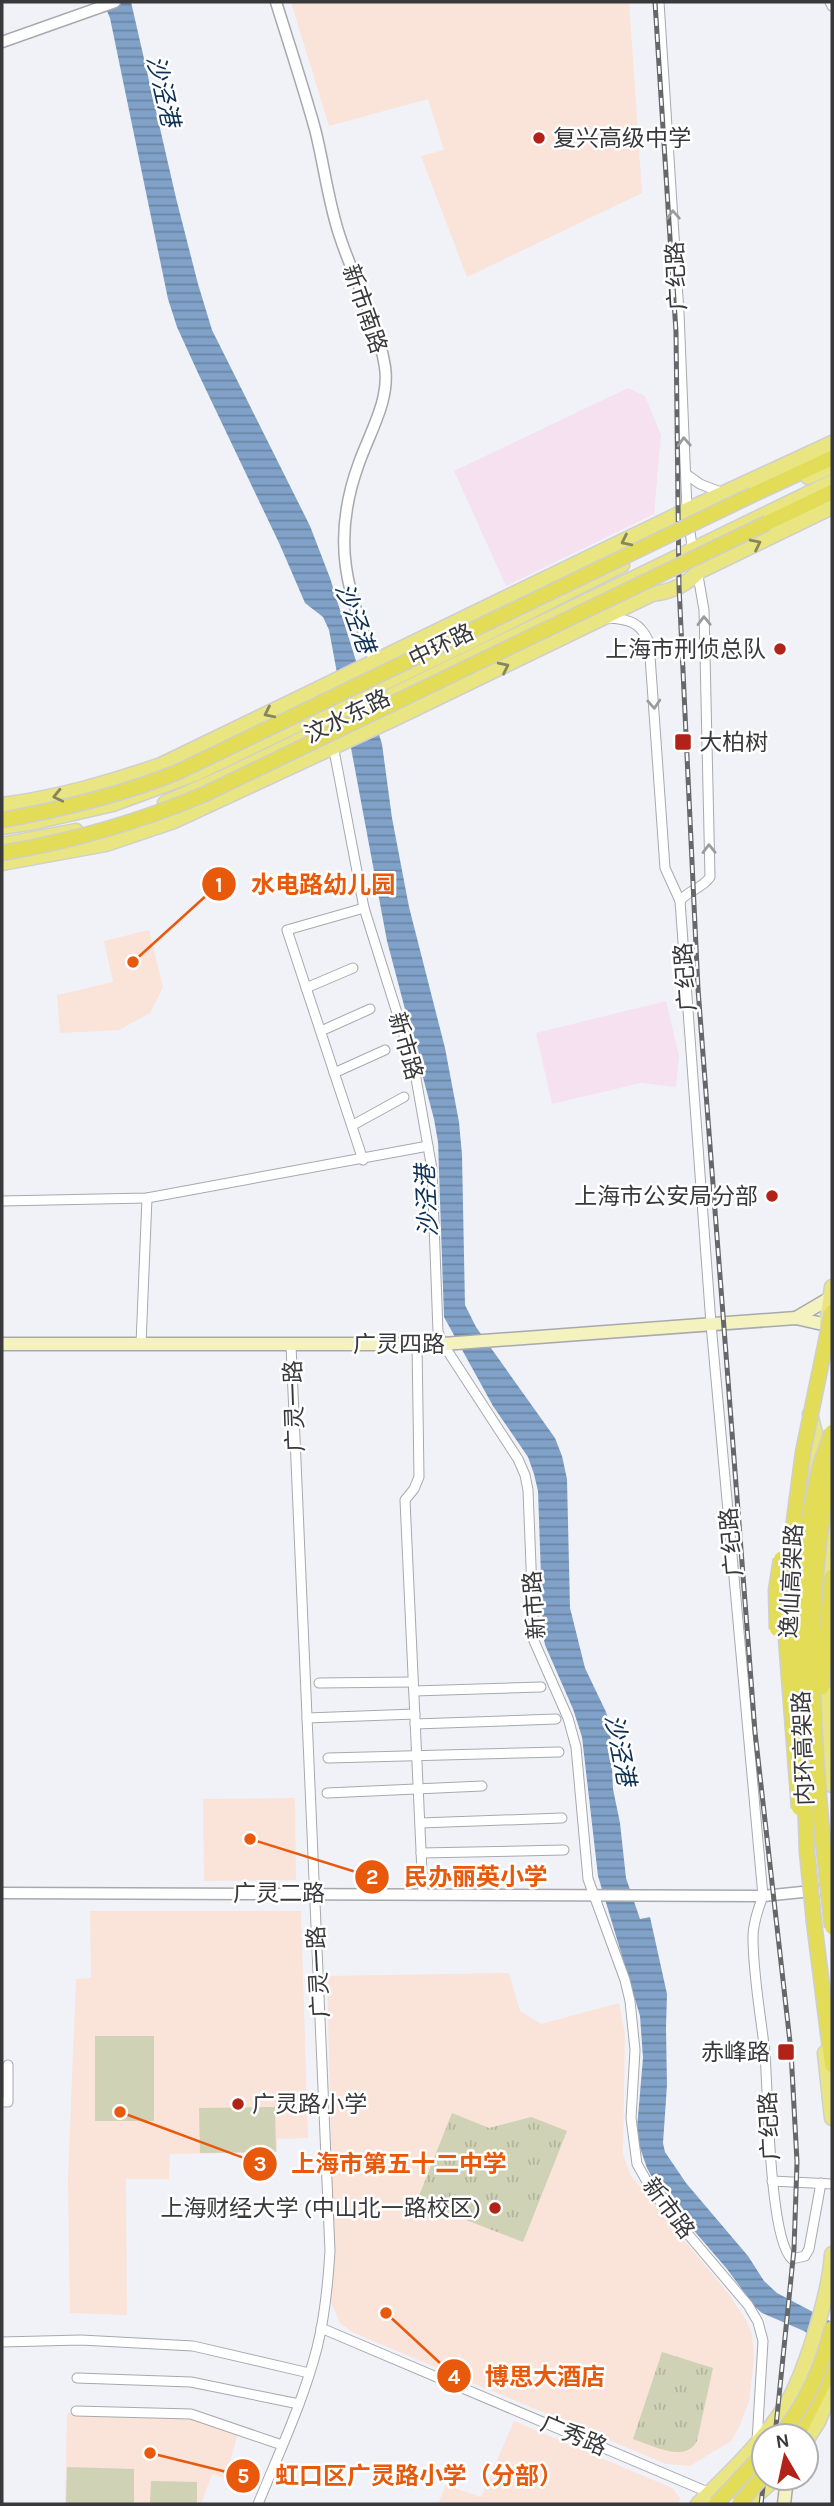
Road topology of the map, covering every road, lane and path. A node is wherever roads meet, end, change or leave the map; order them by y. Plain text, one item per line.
1 (115, 2) edge
2 (276, 2) edge
3 (659, 2) edge
4 (2, 41) edge
5 (832, 443) edge
6 (832, 458) edge
7 (832, 466) edge
8 (686, 474) junction
9 (832, 482) edge
10 (832, 492) edge
11 (723, 494) junction
12 (832, 507) edge
13 (687, 510) junction
14 (689, 533) junction
15 (692, 549) junction
16 (698, 572) junction
17 (605, 618) junction
18 (432, 634) junction
19 (476, 646) junction
20 (375, 661) junction
21 (324, 687) junction
22 (459, 688) junction
23 (386, 689) junction
24 (321, 712) junction
25 (398, 717) junction
26 (324, 727) junction
27 (334, 747) junction
28 (141, 772) junction
29 (113, 804) junction
30 (2, 805) edge
31 (154, 807) junction
32 (2, 820) edge
33 (2, 827) edge
34 (130, 836) junction
35 (2, 845) edge
36 (2, 853) edge
37 (2, 863) edge
38 (680, 901) junction
39 (364, 908) junction
40 (353, 968) dead end
41 (306, 988) junction
42 (370, 1009) dead end
43 (321, 1031) junction
44 (385, 1050) dead end
45 (334, 1073) junction
46 (404, 1097) dead end
47 (353, 1125) junction
48 (428, 1146) junction
49 (363, 1160) junction
50 (147, 1198) junction
51 (2, 1200) edge
52 (831, 1305) edge
53 (796, 1318) junction
54 (711, 1324) junction
55 (2, 1343) edge
56 (141, 1344) junction
57 (417, 1344) junction
58 (447, 1344) junction
59 (291, 1345) junction
60 (807, 1405) junction
61 (832, 1432) edge
62 (832, 1468) edge
63 (832, 1492) edge
64 (832, 1505) edge
65 (832, 1526) edge
66 (822, 1545) junction
67 (832, 1577) edge
68 (318, 1683) dead end
69 (413, 1686) junction
70 (541, 1687) dead end
71 (307, 1718) junction
72 (415, 1719) junction
73 (556, 1719) dead end
74 (559, 1752) dead end
75 (417, 1757) junction
76 (328, 1758) dead end
77 (832, 1785) edge
78 (482, 1786) dead end
79 (418, 1790) junction
80 (327, 1793) dead end
81 (562, 1818) dead end
82 (420, 1823) junction
83 (564, 1850) dead end
84 (807, 1852) junction
85 (421, 1853) junction
86 (832, 1859) edge
87 (832, 1889) edge
88 (808, 1892) junction
89 (314, 1893) junction
90 (2, 1894) edge
91 (423, 1894) junction
92 (597, 1894) junction
93 (763, 1896) junction
94 (814, 1922) junction
95 (832, 1927) edge
96 (8, 2065) dead end
97 (832, 2065) edge
98 (2, 2102) edge
99 (832, 2118) edge
100 (772, 2181) junction
101 (821, 2183) junction
102 (832, 2184) edge
103 (832, 2253) edge
104 (321, 2328) junction
105 (832, 2328) edge
106 (2, 2342) edge
107 (832, 2366) edge
108 (309, 2373) junction
109 (77, 2378) dead end
110 (793, 2388) junction
111 (832, 2388) edge
112 (299, 2404) junction
113 (784, 2407) junction
114 (76, 2411) dead end
115 (761, 2422) edge
116 (775, 2422) edge
117 (782, 2422) edge
118 (791, 2422) edge
119 (792, 2422) edge
120 (804, 2422) edge
121 (818, 2422) edge
122 (282, 2445) junction
123 (750, 2458) edge
124 (750, 2491) edge
125 (713, 2498) edge
126 (258, 2504) edge
127 (698, 2504) edge
128 (738, 2504) edge

1 - 4 street
2 - 20 street, 新市南路
8 -> 3 street, 广纪路
5 - 11 main road, 汶水东路
6 - 32 highway, 中环路, bridge
7 - 14 main road, 汶水东路
8 - 11 street
8 - 13 street, 广纪路
9 - 15 main road, 汶水东路
10 - 36 highway, 中环路, bridge
11 - 13 main road, 汶水东路
16 -> 12 main road, 汶水东路
13 - 14 street, 广纪路
13 -> 18 main road, 汶水东路
14 - 15 street, 广纪路
14 - 19 main road, 汶水东路
15 - 16 street, 广纪路
15 - 19 main road, 汶水东路
16 - 17 main road, 汶水东路
38 -> 16 street
22 -> 17 main road, 汶水东路
17 -> 38 street, 广纪路
18 - 19 main road
18 - 20 main road, 汶水东路
19 - 22 main road
19 - 23 main road, 汶水东路
20 - 21 main road, 汶水东路
20 - 23 street, 新市南路
21 - 24 street, 新市路
21 -> 28 main road, 汶水东路
22 - 25 main road, 汶水东路
23 - 24 main road, 汶水东路
23 - 25 street, 新市南路
23 - 26 main road, 汶水东路
24 - 26 street, 新市路
24 - 29 main road, 汶水东路
25 - 27 main road, 汶水东路
26 - 27 street, 新市路
26 - 31 main road, 汶水东路
27 - 34 main road, 汶水东路
27 - 39 street, 新市路
28 - 29 main road
28 -> 30 main road, 汶水东路
29 - 33 main road, 汶水东路
31 - 34 main road
31 - 35 main road, 汶水东路
34 - 37 main road, 汶水东路
38 - 54 street, 广纪路
39 - 41 street
39 - 48 street, 新市路
40 - 41 street
41 - 43 street
42 - 43 street
43 - 45 street
44 - 45 street
45 - 47 street
46 - 47 street
47 - 49 street
48 - 49 street
48 - 58 street, 新市路
49 - 50 street
50 - 51 street
50 - 56 street
52 - 53 main road, 广灵四路
52 - 53 main road, 广灵四路
52 - 60 main road
52 - 84 highway, 逸仙高架路, bridge
53 - 54 main road, 广灵四路
54 - 58 main road, 广灵四路
54 - 93 street, 广纪路
55 - 56 main road, 广灵四路
56 - 59 main road, 广灵四路
57 - 58 main road, 广灵四路
57 - 59 main road, 广灵四路
57 - 69 street
58 - 92 street, 新市路
59 - 71 street, 广灵一路
60 - 88 main road
60 - 94 highway, bridge
61 - 84 highway, 内环高架路, bridge
62 - 66 highway, 内环高架路, bridge
63 - 66 main road
64 - 66 highway
65 - 66 main road
66 - 77 main road
66 - 95 highway, 内环高架路, bridge
67 - 86 highway, 逸仙高架路, bridge
68 - 69 street
69 - 70 street
69 - 72 street
71 - 72 street
71 - 89 street, 广灵一路
72 - 73 street
72 - 75 street
74 - 75 street
75 - 76 street
75 - 79 street
78 - 79 street
79 - 80 street
79 - 82 street
81 - 82 street
82 - 85 street
83 - 85 street
84 - 94 highway, 内环高架路, bridge
85 - 91 street
87 - 88 street
88 - 93 street, 广灵二路
88 - 99 main road
89 - 90 street, 广灵二路
89 - 91 street, 广灵二路
89 - 104 street, 广灵一路
91 - 92 street, 广灵二路
92 - 93 street, 广灵二路
92 - 115 street, 新市路
93 - 100 street, 广纪路
94 - 97 highway, 内环高架路
96 - 98 street
100 - 101 street, 广纪路
100 - 101 street, 广纪路
101 - 102 street, 广纪路
103 - 110 main road
104 - 108 street, 广灵一路
104 - 125 street, 广秀路
105 - 119 highway, bridge
106 - 108 street
107 - 120 highway
108 - 112 street, 广灵一路
109 - 112 street
110 - 113 main road
110 - 118 main road
111 - 121 main road
112 - 122 street, 广灵一路
113 - 116 main road
113 - 117 main road
114 - 122 street
122 - 126 street, 广灵一路
123 - 125 highway, bridge
124 - 128 highway, bridge
125 - 127 main road

